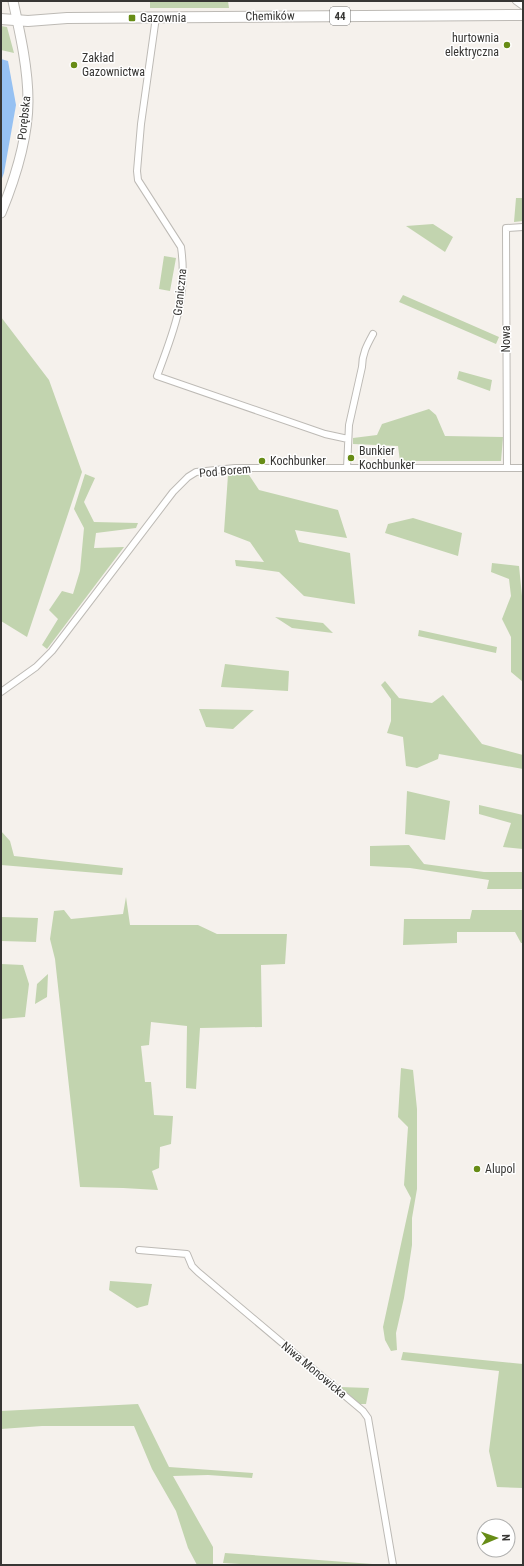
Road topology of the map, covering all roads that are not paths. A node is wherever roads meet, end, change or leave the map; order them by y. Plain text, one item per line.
1 (13, 1) edge
2 (516, 1) edge
3 (523, 6) edge
4 (523, 15) edge
5 (156, 17) junction
6 (1, 19) edge
7 (17, 20) junction
8 (1, 213) edge
9 (523, 227) edge
10 (373, 334) dead end
11 (348, 439) junction
12 (347, 468) junction
13 (507, 468) junction
14 (523, 468) edge
15 (1, 692) edge
16 (139, 1250) dead end
17 (392, 1565) edge

1 - 7 street, Porębska
2 - 3 street
4 - 5 main road, Chemików / 44
5 - 7 main road, Chemików / 44
5 - 11 street, Graniczna
6 - 7 main road, 44
7 - 8 street, Porębska
9 - 13 street, Nowa
10 - 11 street
11 - 12 street
12 - 13 street, Pod Borem
12 - 15 street, Pod Borem
13 - 14 street, Pod Borem
16 - 17 street, Niwa Monowicka

